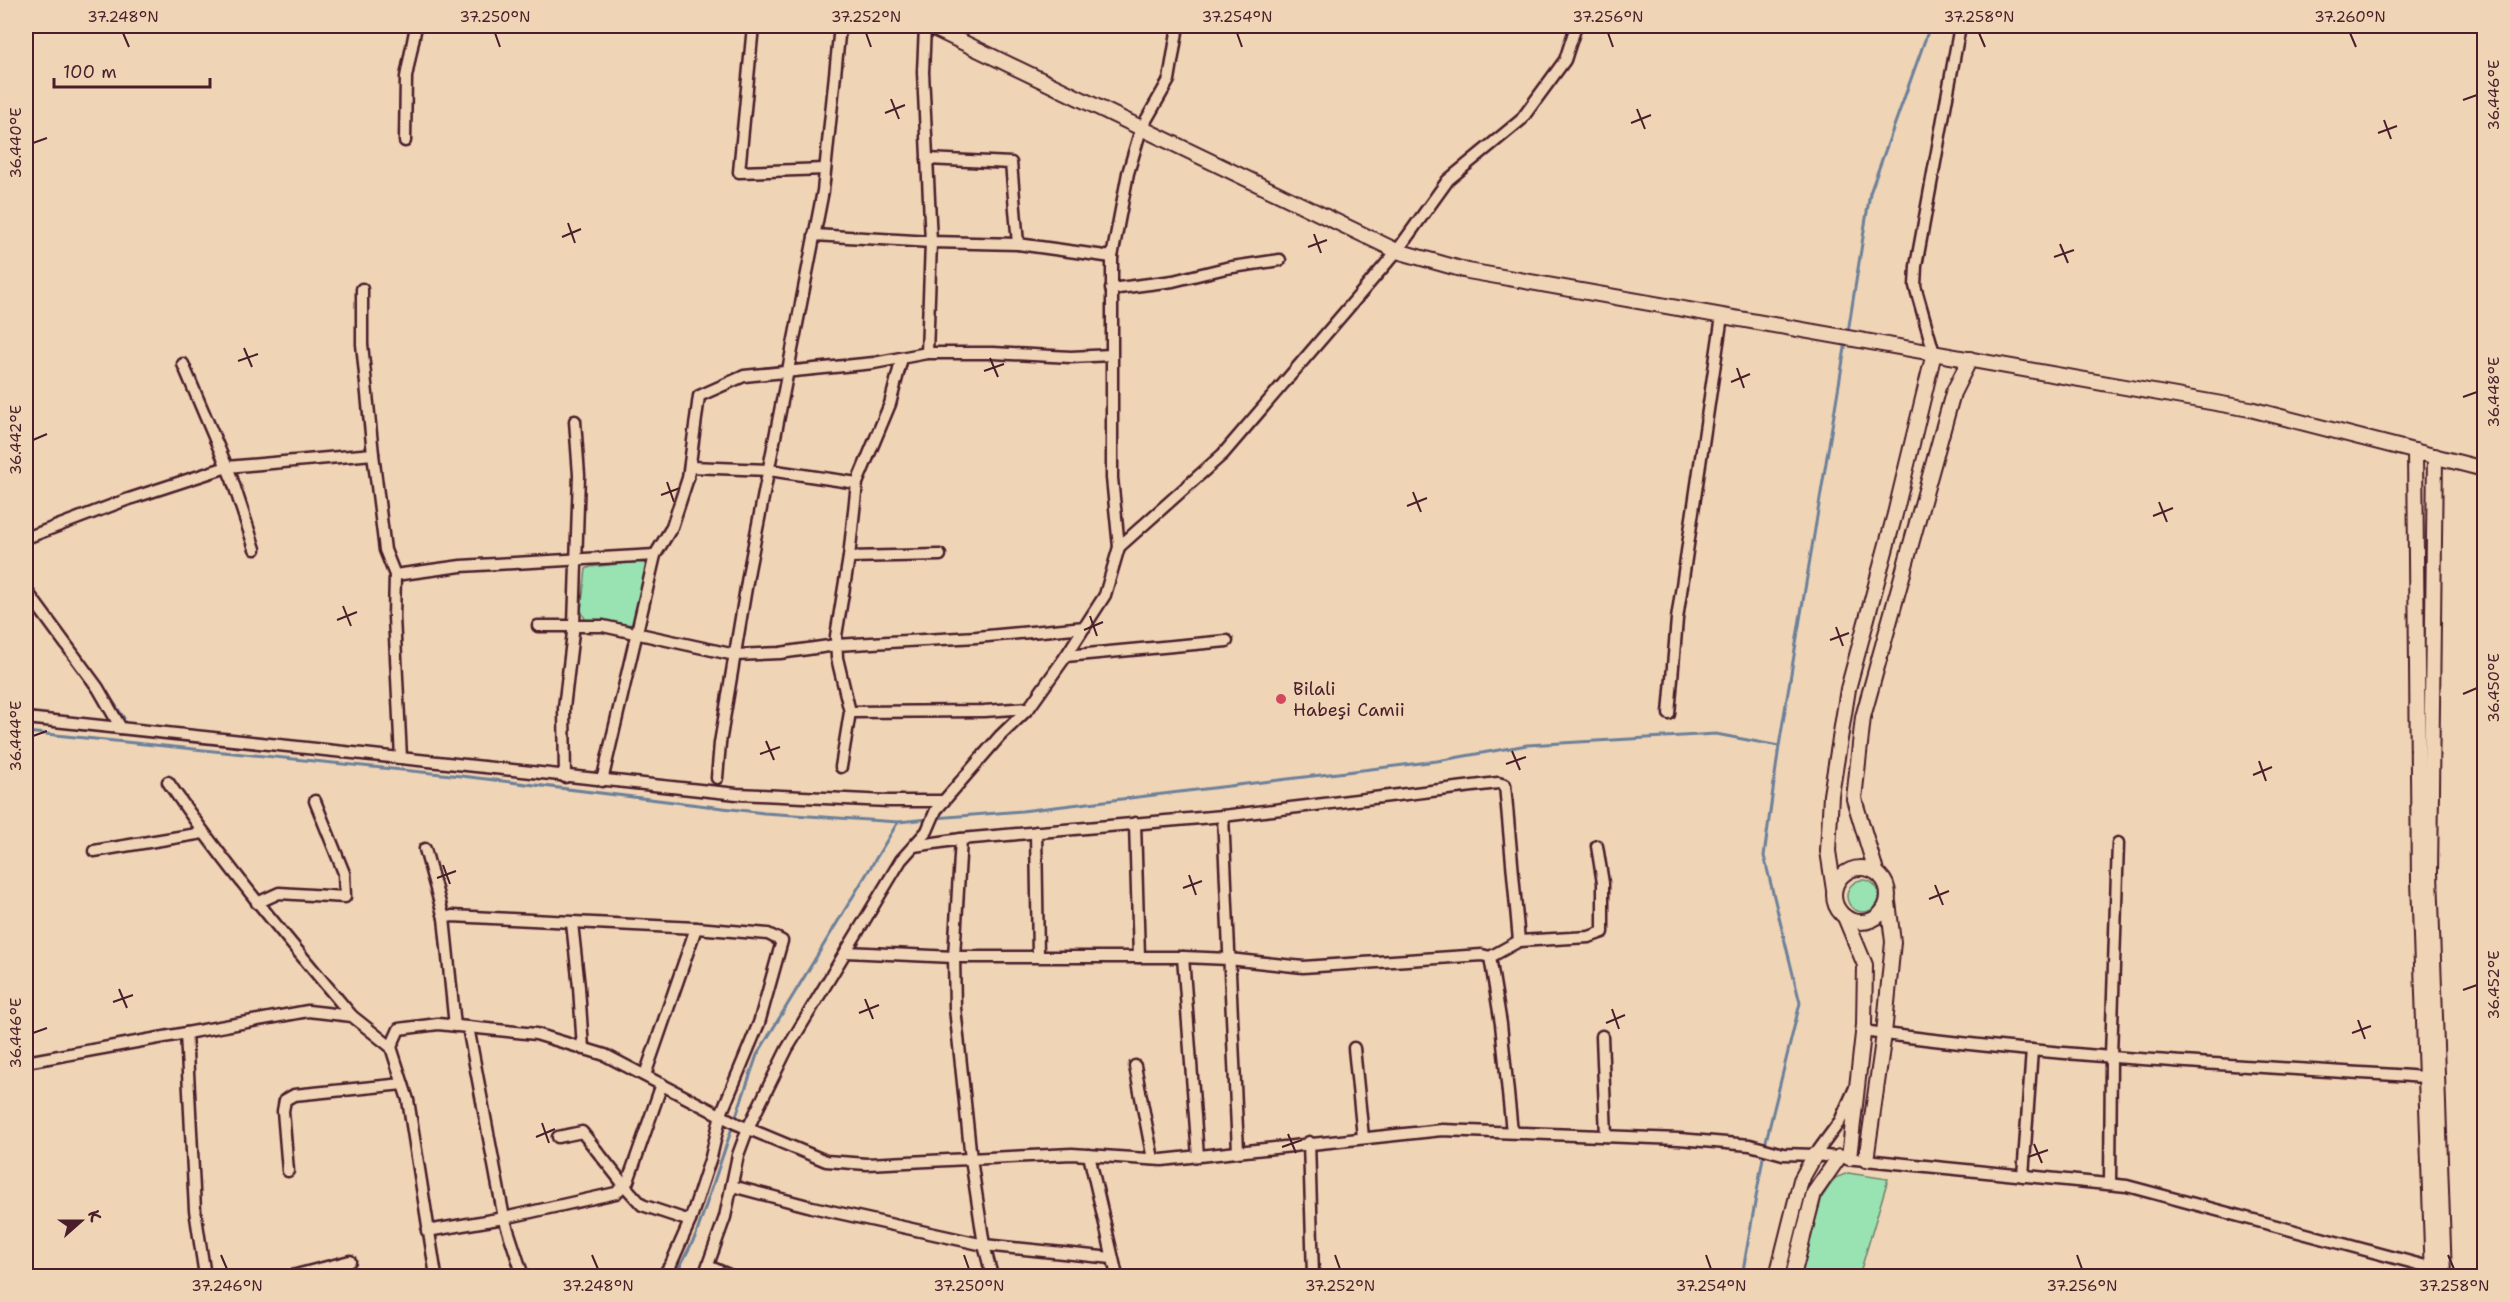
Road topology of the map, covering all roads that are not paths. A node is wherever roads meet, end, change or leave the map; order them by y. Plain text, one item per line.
1 (416, 26) edge
2 (753, 26) edge
3 (840, 26) edge
4 (925, 26) edge
5 (929, 26) edge
6 (1178, 26) edge
7 (1576, 26) edge
8 (1960, 26) edge
9 (1141, 129) junction
10 (405, 141) dead end
11 (927, 159) junction
12 (825, 169) junction
13 (814, 235) junction
14 (931, 242) junction
15 (1018, 244) junction
16 (1397, 251) junction
17 (1112, 257) junction
18 (1281, 260) dead end
19 (362, 289) dead end
20 (1111, 289) junction
21 (1722, 316) junction
22 (1934, 352) junction
23 (927, 353) junction
24 (1111, 355) junction
25 (902, 358) junction
26 (1970, 359) junction
27 (183, 364) dead end
28 (787, 371) junction
29 (575, 421) dead end
30 (2415, 451) junction
31 (373, 454) junction
32 (2435, 456) junction
33 (227, 467) junction
34 (690, 467) junction
35 (2484, 469) edge
36 (769, 470) junction
37 (857, 483) junction
38 (26, 538) edge
39 (1119, 547) junction
40 (255, 549) dead end
41 (656, 555) junction
42 (940, 555) dead end
43 (849, 557) junction
44 (576, 558) junction
45 (395, 575) junction
46 (26, 590) edge
47 (574, 624) junction
48 (538, 626) dead end
49 (1085, 627) junction
50 (638, 632) junction
51 (1227, 641) dead end
52 (836, 645) junction
53 (735, 655) junction
54 (1066, 656) junction
55 (1029, 708) junction
56 (850, 712) junction
57 (1669, 714) dead end
58 (26, 718) edge
59 (121, 728) junction
60 (401, 758) junction
61 (841, 767) dead end
62 (565, 777) junction
63 (717, 778) dead end
64 (602, 781) junction
65 (168, 782) dead end
66 (315, 801) dead end
67 (944, 801) junction
68 (1223, 816) junction
69 (1135, 823) junction
70 (1036, 832) junction
71 (203, 833) junction
72 (961, 839) junction
73 (2118, 843) dead end
74 (914, 846) junction
75 (1597, 846) dead end
76 (425, 849) dead end
77 (94, 851) dead end
78 (1876, 871) junction
79 (1834, 890) junction
80 (1888, 902) junction
81 (257, 903) junction
82 (1845, 917) junction
83 (444, 918) junction
84 (572, 923) junction
85 (696, 928) junction
86 (1519, 941) junction
87 (846, 952) junction
88 (1038, 956) junction
89 (954, 957) junction
90 (1139, 957) junction
91 (1183, 957) junction
92 (1490, 957) junction
93 (1229, 959) junction
94 (352, 1016) junction
95 (455, 1026) junction
96 (468, 1027) junction
97 (1863, 1031) junction
98 (186, 1033) junction
99 (1884, 1034) junction
100 (1602, 1036) dead end
101 (392, 1047) junction
102 (1354, 1048) dead end
103 (583, 1049) junction
104 (2032, 1050) junction
105 (2111, 1056) junction
106 (26, 1062) edge
107 (1135, 1066) dead end
108 (645, 1075) junction
109 (2426, 1077) junction
110 (1857, 1081) junction
111 (403, 1084) junction
112 (662, 1084) junction
113 (729, 1119) junction
114 (748, 1128) junction
115 (1512, 1132) junction
116 (1606, 1136) junction
117 (558, 1137) dead end
118 (1362, 1137) junction
119 (1309, 1142) junction
120 (1238, 1151) junction
121 (1089, 1155) junction
122 (1815, 1155) junction
123 (1198, 1156) junction
124 (1844, 1158) junction
125 (971, 1159) junction
126 (1153, 1160) junction
127 (1866, 1160) junction
128 (288, 1171) dead end
129 (2023, 1176) junction
130 (2110, 1184) junction
131 (624, 1185) junction
132 (732, 1186) junction
133 (504, 1218) junction
134 (690, 1221) junction
135 (427, 1231) junction
136 (984, 1245) junction
137 (1112, 1258) junction
138 (350, 1261) dead end
139 (706, 1271) edge
140 (2438, 1274) edge
141 (205, 1276) edge
142 (292, 1276) edge
143 (436, 1276) edge
144 (523, 1276) edge
145 (663, 1276) edge
146 (731, 1276) edge
147 (992, 1276) edge
148 (1118, 1276) edge
149 (1313, 1276) edge
150 (1777, 1276) edge
151 (1793, 1276) edge

1 - 10 street
2 - 12 street
3 - 12 street
4 - 11 street
5 - 9 main road
6 - 9 street
7 - 16 street
8 - 22 street
9 - 16 main road
9 - 17 street
11 - 14 street
11 - 15 street
12 - 13 street
13 - 14 street
13 - 28 street
14 - 15 street
14 - 23 street
15 - 17 street
16 - 21 main road
16 - 39 street
17 - 20 street
18 - 20 street
19 - 31 street
20 - 24 street
21 - 22 main road
21 - 57 street
22 - 26 main road
22 - 79 main road
23 - 24 street
23 - 25 street
24 - 39 street
25 - 28 street
25 - 37 street
26 - 30 main road
26 - 78 main road
27 - 33 street
28 - 34 street
28 - 36 street
29 - 44 street
30 - 32 main road
30 - 109 main road
31 - 33 street
31 - 45 street
32 - 35 main road
32 - 140 main road
33 - 38 street
33 - 40 street
34 - 36 street
34 - 41 street
36 - 37 street
36 - 53 street
37 - 43 street
39 - 49 street
41 - 44 street
41 - 50 street
42 - 43 street
43 - 52 street
44 - 45 street
44 - 47 street
45 - 60 street
46 - 59 street
47 - 48 street
47 - 50 street
47 - 62 street
49 - 52 street
49 - 54 street
50 - 53 street
50 - 64 street
51 - 54 street
52 - 53 street
52 - 56 street
53 - 63 street
54 - 55 street
55 - 56 street
55 - 67 street
56 - 61 street
58 - 59 street
59 - 60 street
60 - 62 street
62 - 64 street
64 - 67 street
65 - 71 street
66 - 81 street
67 - 74 street
68 - 69 street
68 - 86 street
68 - 93 street
69 - 70 street
69 - 90 street
70 - 72 street
70 - 88 street
71 - 77 street
71 - 81 street
72 - 74 street
72 - 89 street
73 - 105 street
74 - 87 street
75 - 86 street
76 - 83 street
78 - 79 main road
78 - 80 main road
79 - 82 main road
80 - 82 main road
80 - 99 main road
81 - 94 street
82 - 97 main road
83 - 84 street
83 - 95 street
84 - 85 street
84 - 103 street
85 - 108 street
85 - 113 street
86 - 92 street
87 - 89 street
87 - 114 street
88 - 89 street
88 - 90 street
89 - 125 street
90 - 91 street
91 - 93 street
91 - 123 street
92 - 93 street
92 - 115 street
93 - 120 street
94 - 98 street
94 - 101 street
95 - 96 street
95 - 101 street
96 - 103 street
96 - 133 street
97 - 99 street
97 - 110 main road
98 - 106 street
98 - 141 street
99 - 104 street
99 - 127 main road
100 - 116 street
101 - 111 street
102 - 118 street
103 - 108 street
104 - 105 street
104 - 129 street
105 - 109 street
105 - 130 street
107 - 126 street
108 - 112 street
109 - 140 main road
110 - 122 street
110 - 124 main road
111 - 128 street
111 - 135 street
112 - 113 street
112 - 131 street
113 - 114 street
113 - 134 street
114 - 125 street
114 - 132 street
115 - 116 street
115 - 118 street
116 - 122 street
117 - 131 street
118 - 119 street
119 - 120 street
119 - 149 street
120 - 123 street
121 - 125 street
121 - 126 street
121 - 137 street
122 - 124 street
122 - 150 main road
123 - 126 street
124 - 127 street
124 - 151 main road
125 - 136 street
127 - 129 street
129 - 130 street
130 - 140 street
131 - 133 street
131 - 134 street
132 - 136 street
132 - 139 street
133 - 135 street
133 - 144 street
134 - 145 street
135 - 143 street
136 - 137 street
136 - 147 street
137 - 148 street
138 - 142 street
139 - 146 street

